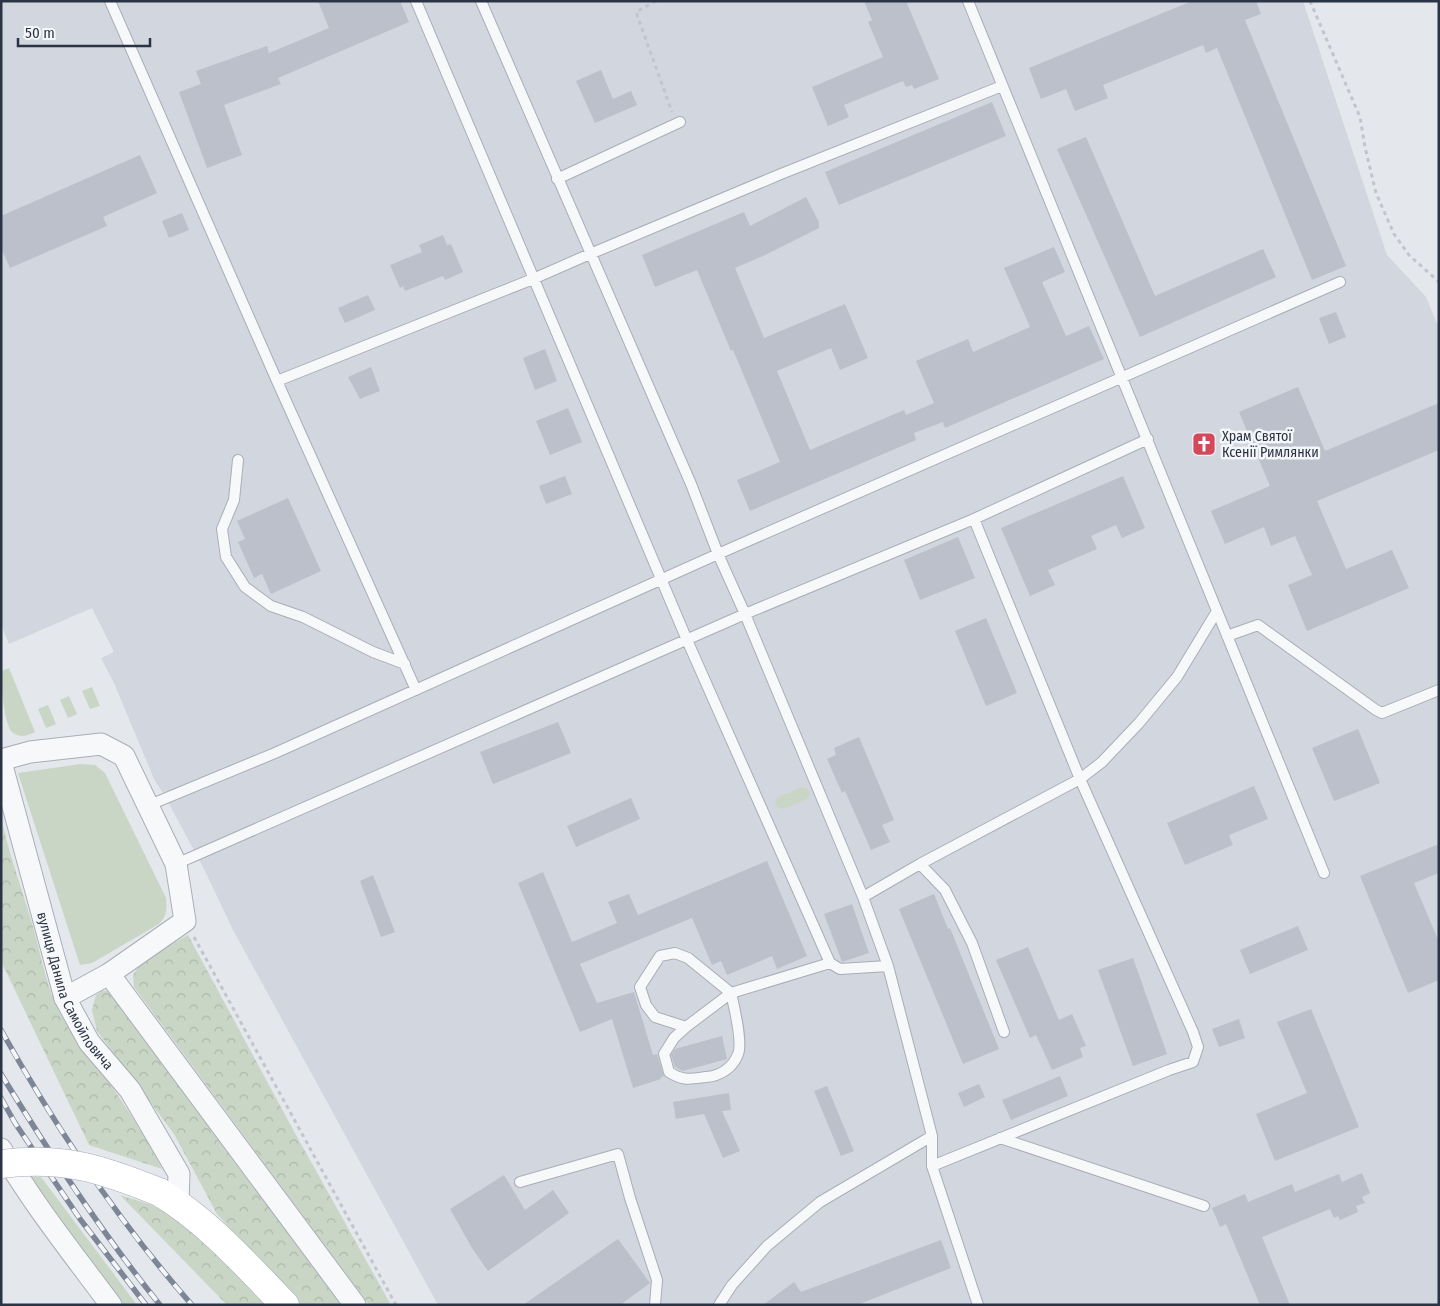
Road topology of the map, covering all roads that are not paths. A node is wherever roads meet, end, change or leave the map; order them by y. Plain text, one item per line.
1 (110, 1) edge
2 (416, 1) edge
3 (481, 1) edge
4 (968, 1) edge
5 (1002, 86) junction
6 (678, 123) road end
7 (557, 179) junction
8 (590, 254) junction
9 (534, 279) junction
10 (1340, 282) dead end
11 (1122, 377) junction
12 (277, 381) junction
13 (1148, 439) junction
14 (238, 460) dead end
15 (974, 519) junction
16 (718, 554) junction
17 (661, 580) junction
18 (1217, 611) junction
19 (745, 614) junction
20 (1227, 636) junction
21 (687, 640) junction
22 (405, 664) junction
23 (416, 690) junction
24 (1439, 690) edge
25 (1, 761) edge
26 (1080, 779) junction
27 (147, 806) junction
28 (176, 864) junction
29 (920, 864) junction
30 (1324, 873) dead end
31 (863, 897) junction
32 (830, 963) junction
33 (888, 966) junction
34 (109, 974) junction
35 (731, 993) junction
36 (65, 998) junction
37 (686, 1027) junction
38 (1004, 1032) dead end
39 (932, 1136) junction
40 (1000, 1138) junction
41 (1, 1149) edge
42 (932, 1166) junction
43 (8, 1168) edge
44 (520, 1182) dead end
45 (168, 1197) junction
46 (1204, 1206) dead end
47 (111, 1305) edge
48 (285, 1305) edge
49 (356, 1305) edge
50 (655, 1305) edge
51 (719, 1305) edge
52 (978, 1305) edge

1 - 12 lane
2 - 9 lane
3 - 7 lane
4 - 5 lane
5 - 8 lane
5 - 11 lane
6 - 7 lane
7 - 8 lane
8 - 9 lane
8 - 16 lane
9 - 12 lane
9 - 17 lane
10 - 11 lane
11 - 13 lane
11 - 16 lane
12 - 22 lane
13 - 15 lane
13 - 18 lane
14 - 22 lane
15 - 19 lane
15 - 26 lane
16 - 17 lane
16 - 19 lane
17 - 21 lane
17 - 23 lane
18 - 20 lane
18 - 26 lane
19 - 21 lane
19 - 31 lane
20 - 24 lane
20 - 30 lane
21 - 28 lane
21 - 32 lane
22 - 23 lane
23 - 27 lane
25 - 27 street
25 - 36 street, вулиця Данила Самойловича
26 - 29 lane
26 - 40 lane
27 - 28 street
28 - 34 street
29 - 31 lane
29 - 38 lane
31 - 33 lane
32 - 33 lane
32 - 35 lane
33 - 39 lane
34 - 36 street
34 - 49 street
35 - 37 lane
35 - 37 lane
35 - 37 lane
36 - 45 street, вулиця Данила Самойловича
39 - 42 lane
39 - 51 lane
40 - 42 lane
40 - 46 lane
41 - 43 street
42 - 52 lane
43 - 45 main road, bridge
43 - 47 street
44 - 50 lane
45 - 48 main road

